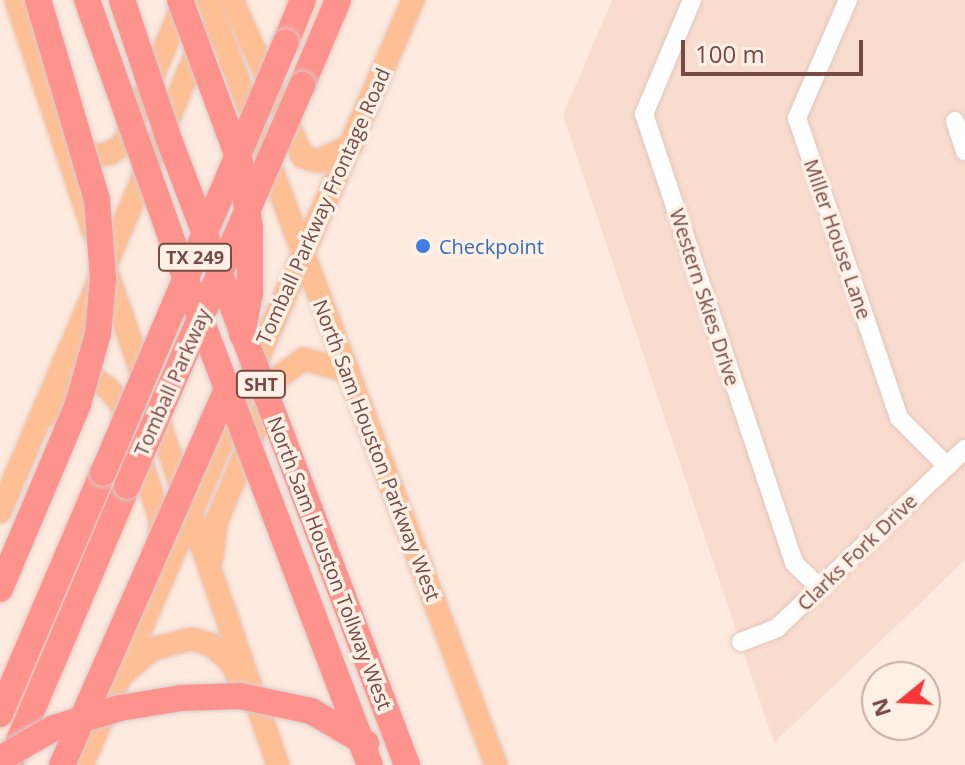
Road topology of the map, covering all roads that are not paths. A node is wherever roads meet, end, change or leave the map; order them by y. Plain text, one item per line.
1 (16, 0) edge
2 (38, 0) edge
3 (87, 0) edge
4 (122, 0) edge
5 (182, 0) edge
6 (232, 0) edge
7 (303, 0) edge
8 (338, 0) edge
9 (413, 0) edge
10 (692, 0) edge
11 (848, 0) edge
12 (213, 5) edge
13 (174, 102) junction
14 (250, 114) junction
15 (955, 121) dead end
16 (61, 135) junction
17 (353, 145) junction
18 (965, 151) edge
19 (303, 254) junction
20 (104, 264) junction
21 (347, 371) junction
22 (155, 410) junction
23 (231, 419) junction
24 (31, 437) junction
25 (965, 449) edge
26 (947, 466) junction
27 (0, 512) edge
28 (192, 514) junction
29 (213, 572) junction
30 (820, 588) junction
31 (0, 589) edge
32 (150, 610) junction
33 (741, 642) dead end
34 (121, 675) junction
35 (258, 713) junction
36 (0, 714) edge
37 (0, 759) edge
38 (9, 765) edge
39 (62, 765) edge
40 (82, 765) edge
41 (278, 765) edge
42 (370, 765) edge
43 (406, 765) edge
44 (496, 765) edge

1 - 16 main road
2 - 31 highway, bridge
3 - 42 highway, North Sam Houston Tollway West / SHT, bridge
4 - 43 highway, North Sam Houston Tollway West / SHT, bridge
5 - 16 main road
5 - 39 highway, bridge
6 - 17 main road
7 - 36 highway, Tomball Parkway / TX 249, bridge
8 - 38 highway, Tomball Parkway / TX 249, bridge
9 - 17 main road, Tomball Parkway Frontage Road
10 - 30 street, Western Skies Drive
11 - 26 street, Miller House Lane
12 - 13 main road
12 - 14 main road, North Sam Houston Parkway West
13 - 14 main road
13 - 20 main road
14 - 19 main road, North Sam Houston Parkway West
15 - 18 street
16 - 20 main road
17 - 19 main road, Tomball Parkway Frontage Road
19 - 21 main road, North Sam Houston Parkway West
19 - 23 main road, Tomball Parkway Frontage Road
20 - 22 main road
20 - 24 main road
21 - 29 main road
21 - 44 main road, North Sam Houston Parkway West
22 - 23 main road
22 - 28 main road
23 - 28 main road, Tomball Parkway Frontage Road
24 - 27 main road
24 - 32 main road
25 - 26 street, Clarks Fork Drive
26 - 30 street, Clarks Fork Drive
28 - 29 main road
28 - 32 main road, Tomball Parkway Frontage Road
29 - 35 main road
30 - 33 street, Clarks Fork Drive
32 - 34 main road, Tomball Parkway Frontage Road
34 - 35 main road
34 - 40 main road, Tomball Parkway Frontage Road
35 - 41 main road
37 - 43 highway, bridge

